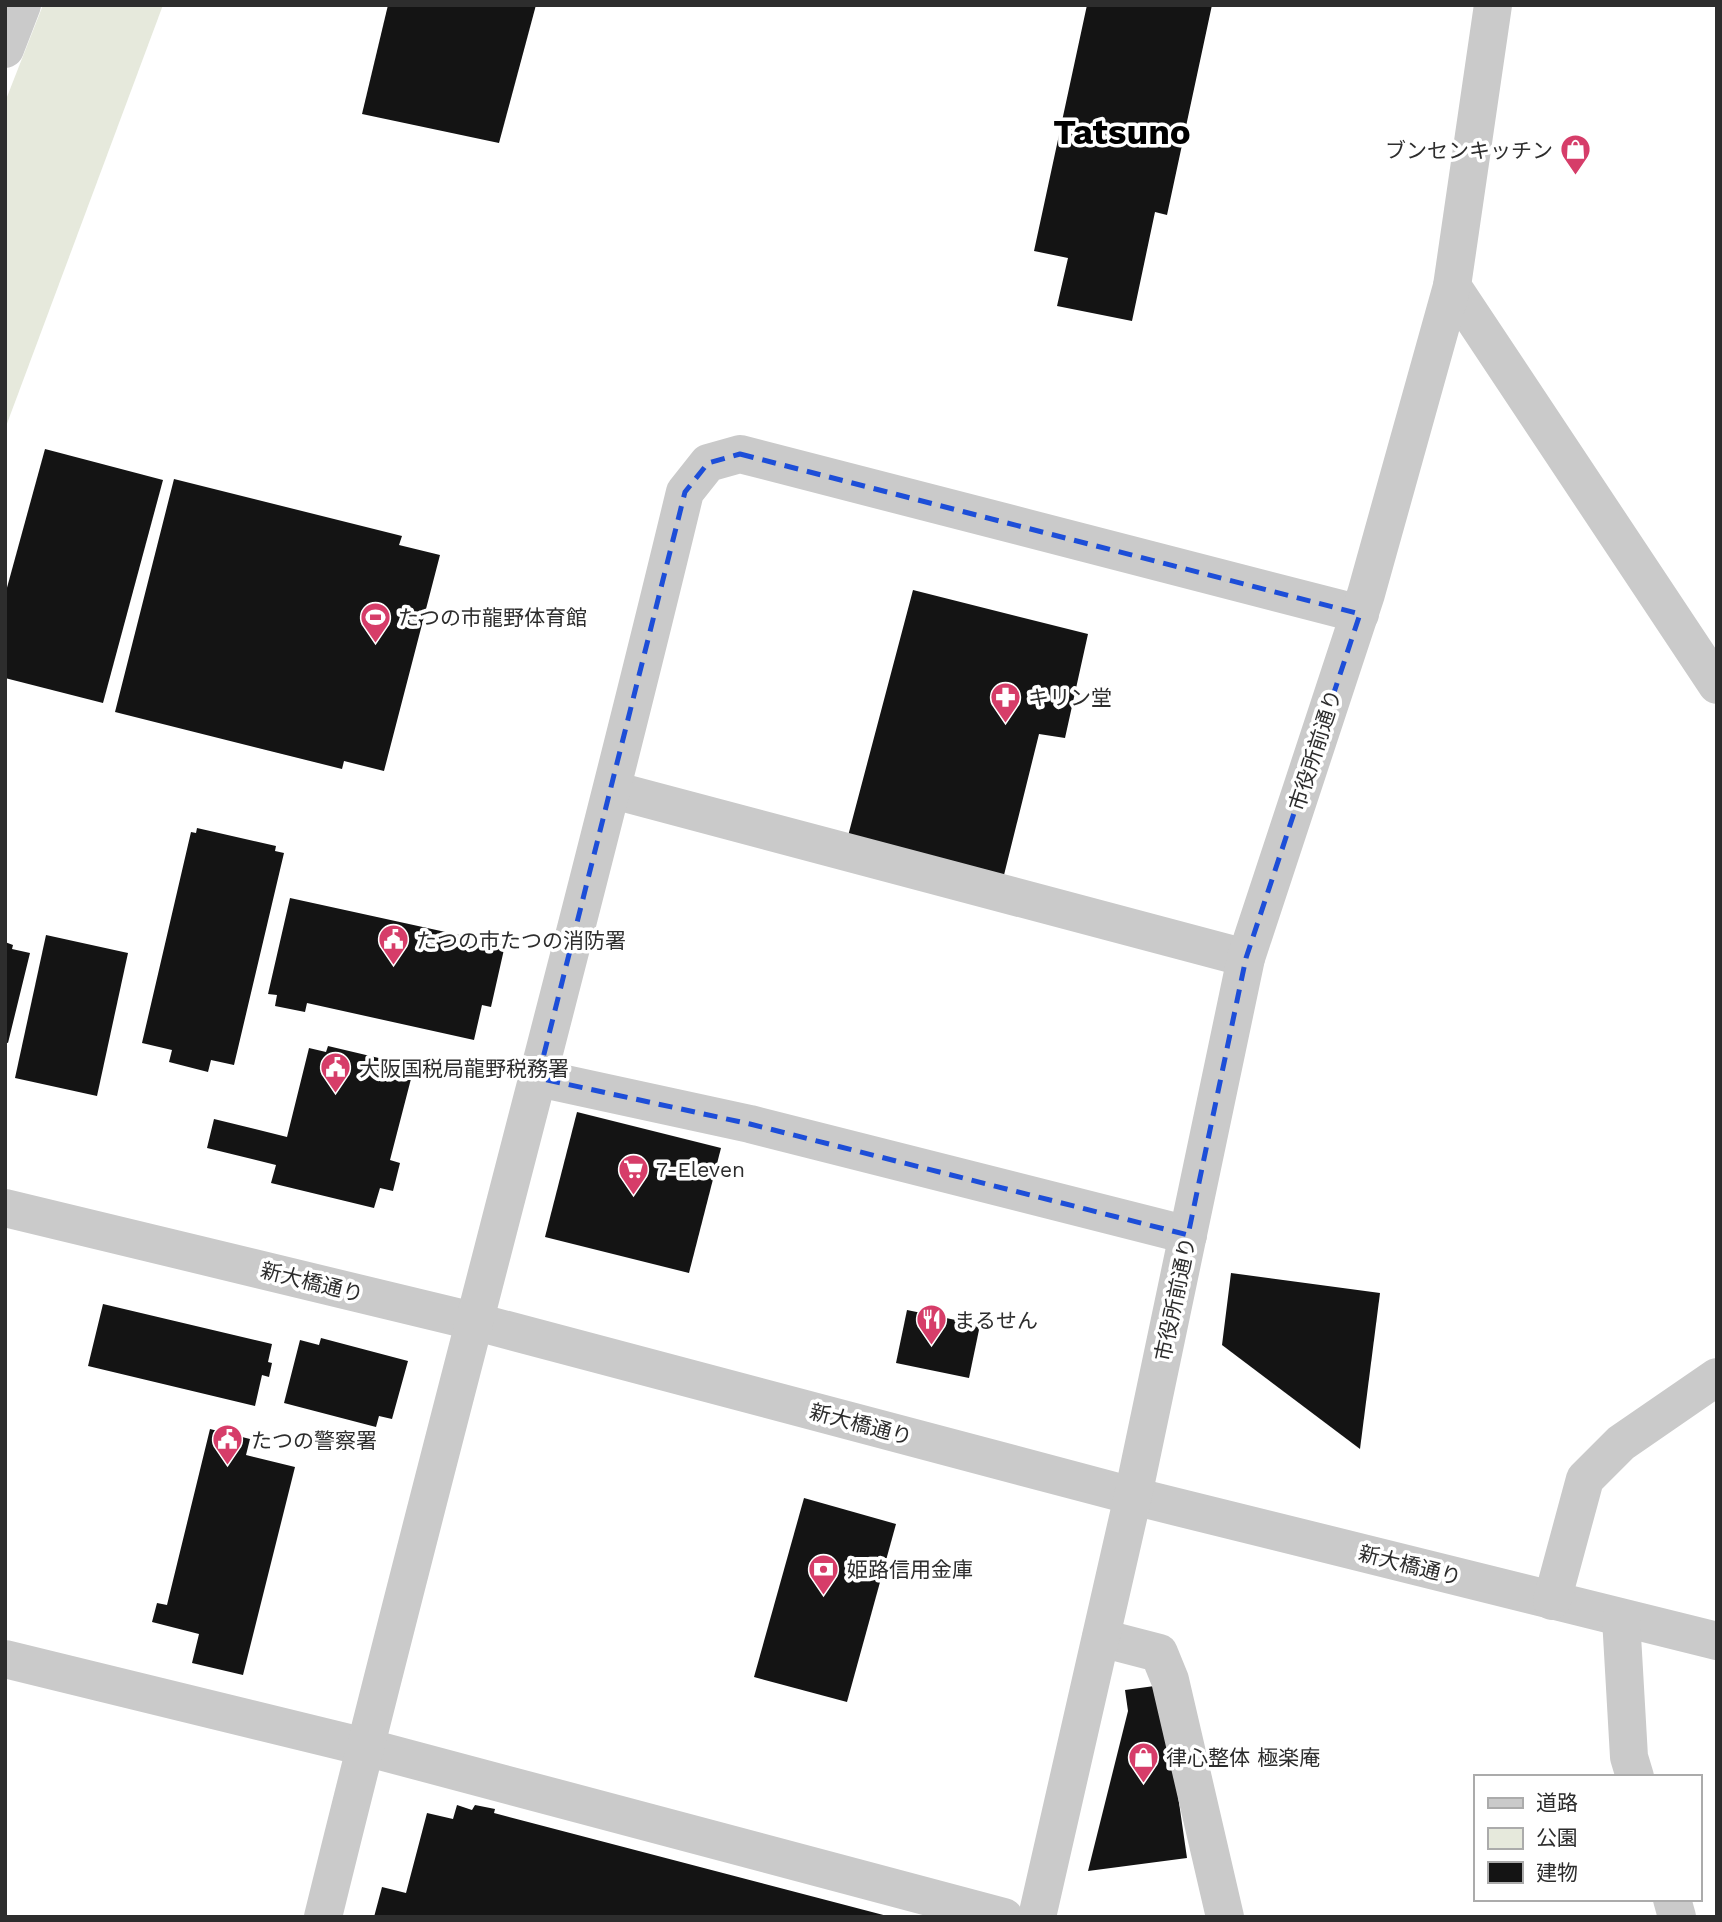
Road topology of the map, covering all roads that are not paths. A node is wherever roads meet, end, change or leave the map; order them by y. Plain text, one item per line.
1 (22, 5) edge
2 (1493, 5) edge
3 (5, 49) edge
4 (1452, 286) junction
5 (1360, 614) junction
6 (1717, 685) edge
7 (613, 790) junction
8 (1246, 958) junction
9 (538, 1078) junction
10 (5, 1208) edge
11 (1188, 1235) junction
12 (473, 1321) junction
13 (1717, 1377) edge
14 (1133, 1496) junction
15 (1552, 1601) junction
16 (1621, 1618) junction
17 (1101, 1638) junction
18 (1717, 1642) edge
19 (5, 1659) edge
20 (365, 1747) junction
21 (1634, 1775) edge
22 (323, 1917) edge
23 (1004, 1917) edge
24 (1038, 1917) edge
25 (1225, 1917) edge

1 - 3 street
2 - 4 street, 市役所前通り
4 - 5 street, 市役所前通り
4 - 6 street
5 - 7 street
5 - 8 street, 市役所前通り
7 - 8 street
7 - 9 street
8 - 11 street, 市役所前通り
9 - 11 street
9 - 12 street
10 - 12 street, 新大橋通り
11 - 14 street, 市役所前通り
12 - 14 street, 新大橋通り
12 - 20 street
13 - 15 street
14 - 15 street, 新大橋通り
14 - 17 street, 市役所前通り
15 - 16 street, 新大橋通り
16 - 18 street, 新大橋通り
16 - 21 street
17 - 24 street, 市役所前通り
17 - 25 street
19 - 20 street
20 - 22 street
20 - 23 street

